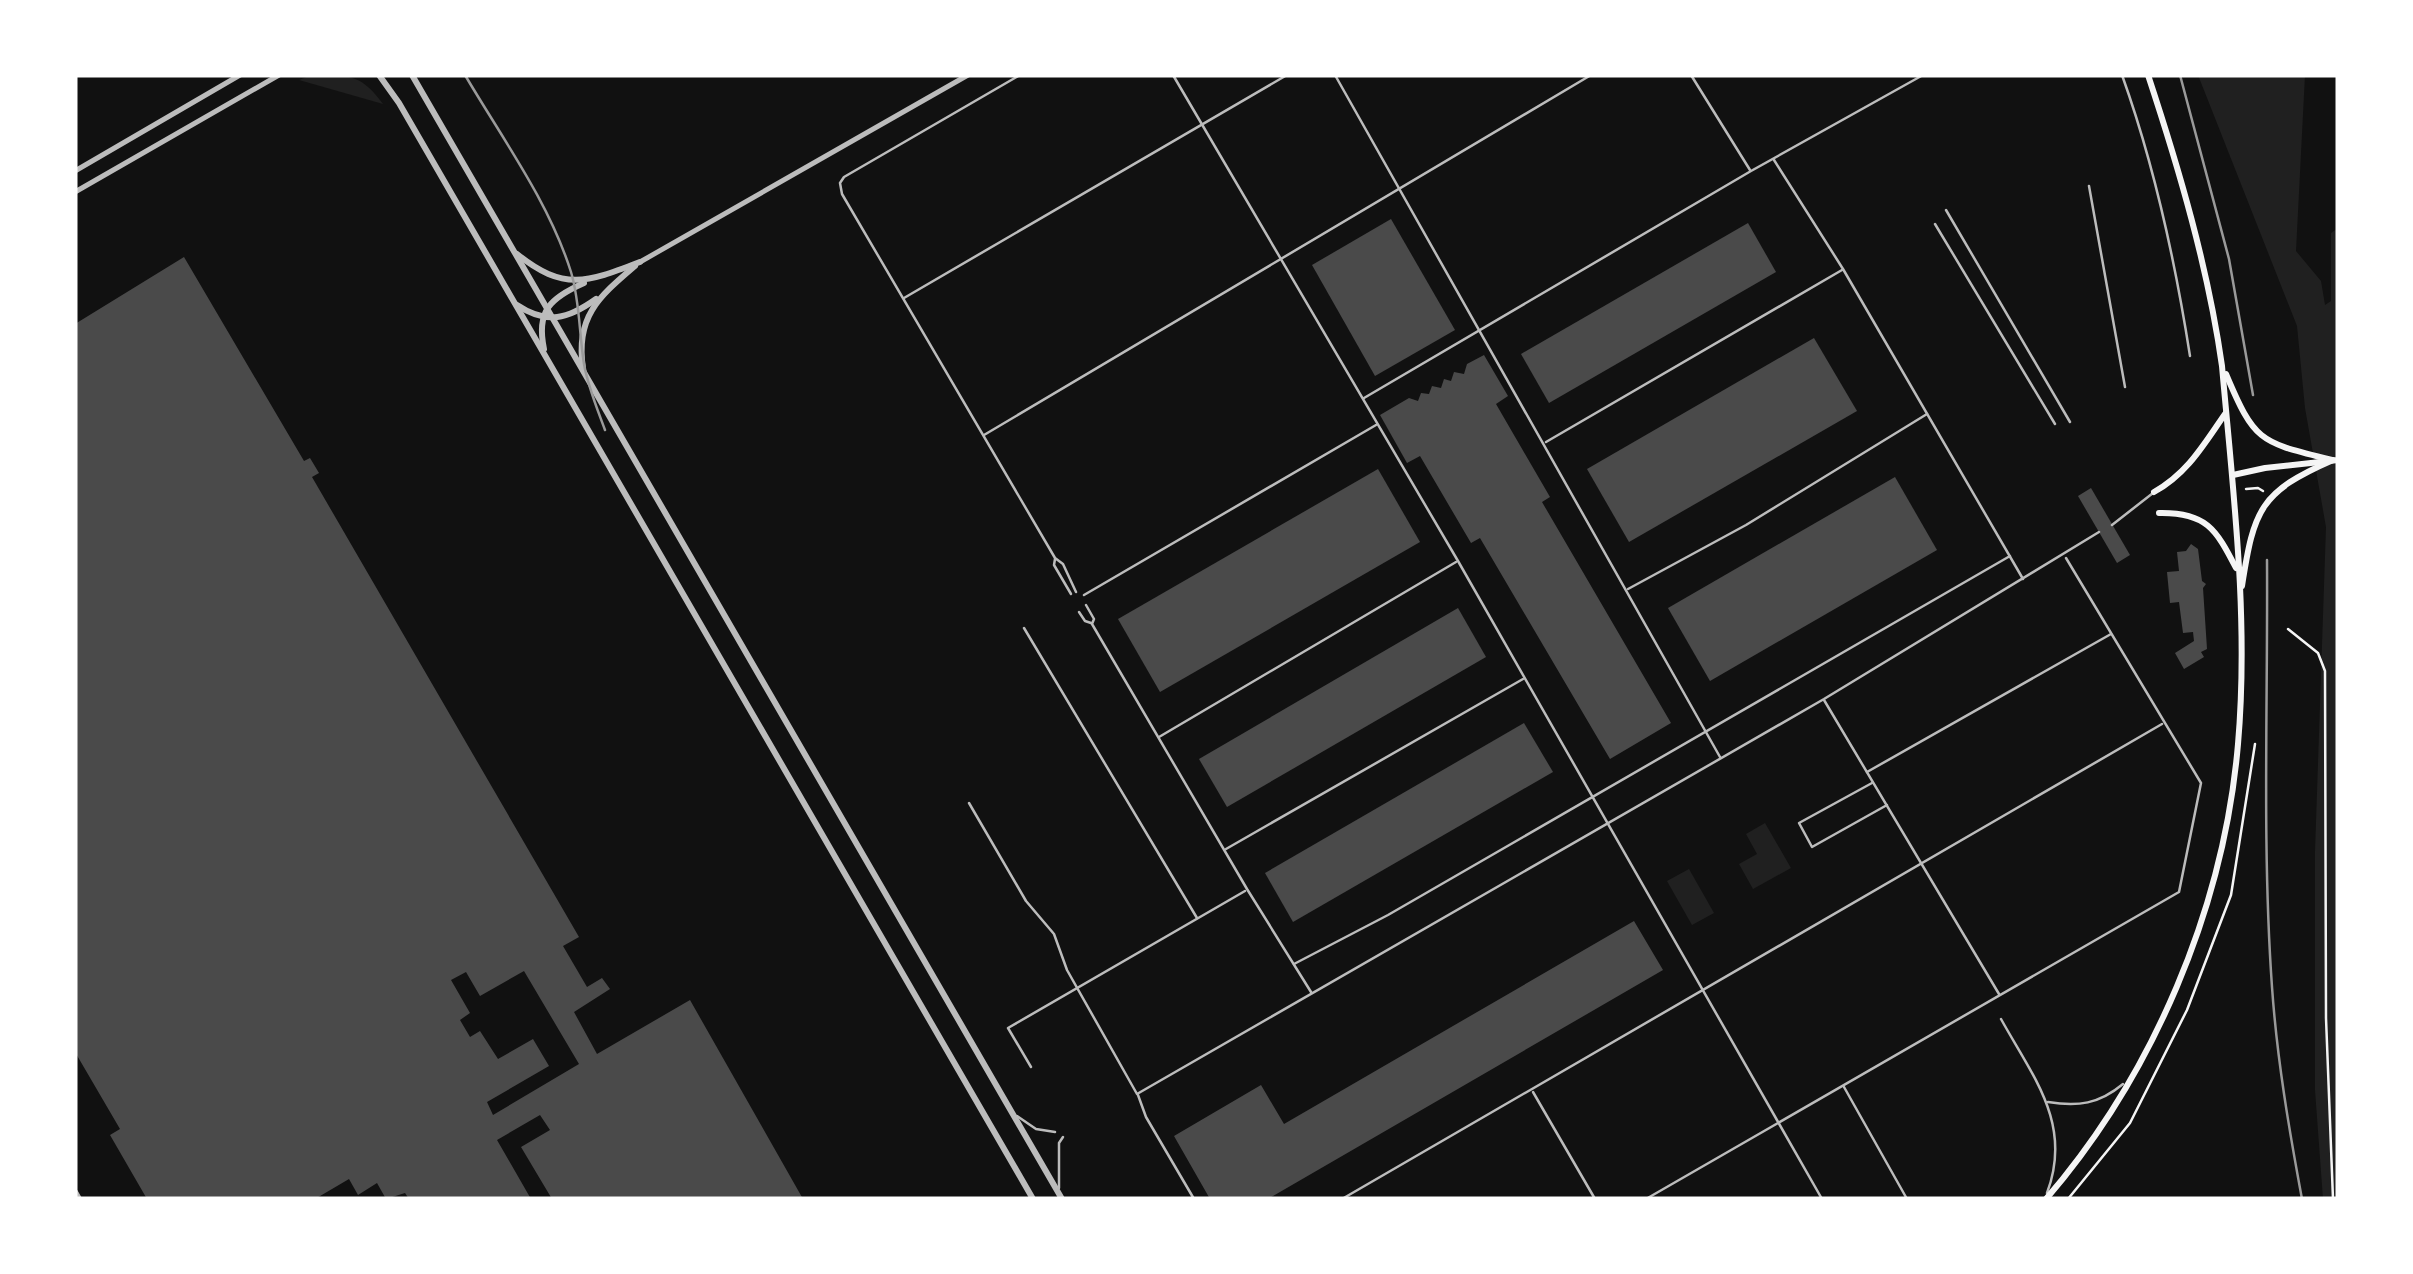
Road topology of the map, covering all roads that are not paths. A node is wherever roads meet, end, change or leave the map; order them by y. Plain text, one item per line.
1 (240, 75) edge
2 (279, 75) edge
3 (379, 75) edge
4 (412, 75) edge
5 (968, 75) edge
6 (1020, 75) edge
7 (1174, 75) edge
8 (1288, 75) edge
9 (1335, 75) edge
10 (1591, 75) edge
11 (1691, 75) edge
12 (1924, 75) edge
13 (2122, 75) edge
14 (2148, 75) edge
15 (1203, 124) junction
16 (1773, 158) junction
17 (75, 171) edge
18 (1750, 171) junction
19 (2089, 186) dead end
20 (1398, 190) junction
21 (75, 192) edge
22 (1946, 210) dead end
23 (1935, 224) dead end
24 (514, 252) junction
25 (640, 262) junction
26 (1281, 262) junction
27 (1843, 269) junction
28 (590, 281) junction
29 (598, 298) junction
30 (902, 298) junction
31 (516, 305) junction
32 (550, 314) junction
33 (541, 318) junction
34 (1482, 332) junction
35 (2190, 356) dead end
36 (546, 358) junction
37 (2222, 366) junction
38 (584, 372) junction
39 (2125, 387) dead end
40 (1363, 399) junction
41 (2226, 412) junction
42 (1927, 414) junction
43 (2070, 422) dead end
44 (2055, 424) dead end
45 (1376, 425) junction
46 (984, 435) junction
47 (1545, 443) junction
48 (2336, 460) edge
49 (2232, 475) junction
50 (2154, 492) joint
51 (2159, 513) dead end
52 (2112, 525) dead end
53 (2099, 532) dead end
54 (2010, 556) junction
55 (2064, 556) junction
56 (1055, 558) junction
57 (1458, 561) junction
58 (2238, 570) junction
59 (2024, 580) junction
60 (1627, 590) junction
61 (1084, 595) dead end
62 (2240, 596) junction
63 (1086, 605) dead end
64 (1079, 612) dead end
65 (1092, 624) junction
66 (1024, 628) dead end
67 (2113, 633) junction
68 (1524, 679) junction
69 (1824, 699) junction
70 (2164, 723) junction
71 (1706, 731) junction
72 (1159, 737) junction
73 (1720, 757) junction
74 (1867, 772) junction
75 (1874, 782) junction
76 (1592, 796) junction
77 (970, 803) dead end
78 (1887, 805) junction
79 (1607, 822) junction
80 (1225, 850) junction
81 (1923, 863) junction
82 (1247, 890) junction
83 (1197, 918) junction
84 (1294, 964) junction
85 (1076, 986) junction
86 (1702, 989) junction
87 (1312, 993) junction
88 (2000, 995) junction
89 (2001, 1019) dead end
90 (1031, 1067) dead end
91 (2132, 1077) junction
92 (1844, 1086) junction
93 (1532, 1090) junction
94 (1137, 1094) junction
95 (2047, 1102) junction
96 (1008, 1107) junction
97 (1778, 1124) junction
98 (1056, 1132) dead end
99 (1063, 1137) dead end
100 (75, 1192) edge
101 (79, 1199) edge
102 (1033, 1199) edge
103 (1062, 1199) edge
104 (1194, 1199) edge
105 (1342, 1199) edge
106 (1594, 1199) edge
107 (1646, 1199) edge
108 (1822, 1199) edge
109 (1907, 1199) edge
110 (2045, 1199) edge

1 - 17 street
2 - 21 street
3 - 31 street
4 - 24 street
5 - 25 street
6 - 30 lane
7 - 15 lane
8 - 15 lane
9 - 20 lane
10 - 20 lane
11 - 18 lane
12 - 16 lane
13 - 35 lane
14 - 37 main road
15 - 26 lane
15 - 30 lane
16 - 18 lane
16 - 27 lane
18 - 34 lane
19 - 39 lane
20 - 26 lane
20 - 34 lane
22 - 43 lane
23 - 44 lane
24 - 28 street
24 - 32 street
25 - 28 street
25 - 29 street
26 - 40 lane
26 - 46 lane
27 - 42 lane
27 - 47 lane
28 - 32 street
29 - 32 street
29 - 38 street
30 - 46 lane
31 - 33 street
31 - 36 street
32 - 33 street
32 - 38 street
33 - 36 street
34 - 40 lane
34 - 47 lane
36 - 102 street
37 - 41 main road
37 - 48 main road
38 - 96 street
40 - 45 lane
41 - 49 main road
41 - 50 main road
42 - 54 lane
42 - 60 lane
45 - 57 lane
45 - 61 lane
46 - 56 lane
47 - 60 lane
48 - 49 main road
48 - 62 main road
49 - 58 main road
50 - 52 lane
51 - 58 main road
53 - 55 lane
54 - 59 lane
54 - 71 lane
55 - 59 lane
55 - 67 lane
56 - 56 lane
57 - 68 lane
57 - 72 lane
58 - 62 main road
59 - 69 lane
60 - 71 lane
62 - 91 main road
63 - 65 lane
64 - 65 lane
65 - 72 lane
66 - 83 lane
67 - 70 lane
67 - 74 lane
68 - 76 lane
68 - 80 lane
69 - 73 lane
69 - 74 lane
70 - 81 lane
70 - 88 lane
71 - 73 lane
71 - 76 lane
72 - 80 lane
73 - 79 lane
74 - 75 lane
75 - 78 lane
75 - 78 lane
76 - 79 lane
76 - 84 lane
77 - 85 lane
78 - 81 lane
79 - 86 lane
79 - 87 lane
80 - 82 lane
81 - 86 lane
81 - 88 lane
82 - 83 lane
82 - 84 lane
83 - 85 lane
84 - 87 lane
85 - 90 lane
85 - 94 lane
86 - 93 lane
86 - 97 lane
87 - 94 lane
88 - 92 lane
89 - 95 lane
91 - 95 lane
91 - 110 main road
92 - 97 lane
92 - 109 lane
93 - 105 lane
93 - 106 lane
94 - 104 lane
95 - 110 lane
96 - 98 lane
96 - 103 street
97 - 107 lane
97 - 108 lane
99 - 103 lane
100 - 101 street

